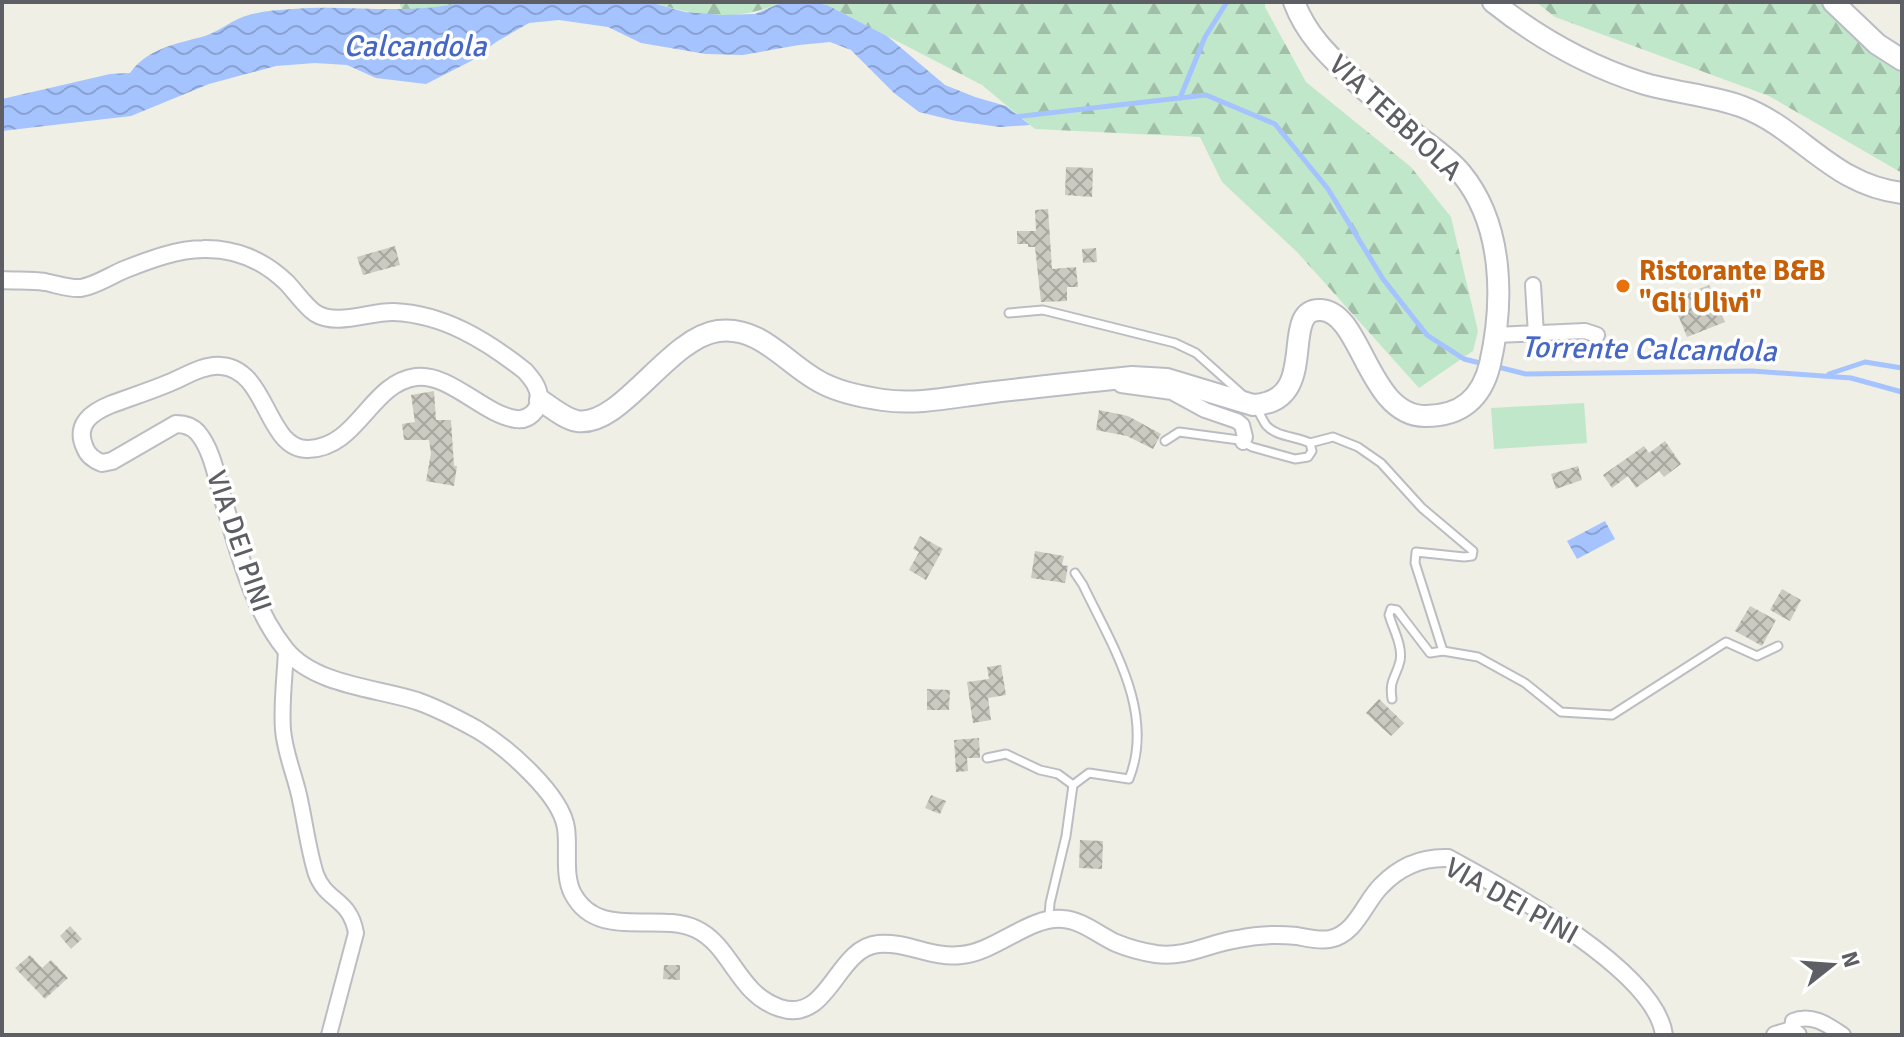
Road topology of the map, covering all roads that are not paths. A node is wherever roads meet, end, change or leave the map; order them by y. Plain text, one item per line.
1 (1294, 2) edge
2 (1493, 2) edge
3 (1833, 2) edge
4 (1902, 60) edge
5 (1902, 193) edge
6 (2, 280) edge
7 (1533, 285) dead end
8 (1009, 313) dead end
9 (1496, 333) junction
10 (1536, 335) junction
11 (1597, 335) dead end
12 (1092, 381) junction
13 (540, 400) junction
14 (1253, 405) junction
15 (1165, 441) dead end
16 (1243, 442) junction
17 (1310, 443) junction
18 (1075, 573) dead end
19 (1778, 646) dead end
20 (286, 650) junction
21 (1443, 651) junction
22 (1392, 699) dead end
23 (987, 758) dead end
24 (1073, 785) junction
25 (1049, 920) junction
26 (1795, 1032) edge
27 (329, 1035) edge
28 (1664, 1035) edge
29 (1775, 1035) edge
30 (1843, 1035) edge

1 - 9 main road, VIA TEBBIOLA
2 - 5 main road
3 - 4 main road
6 - 13 street
7 - 10 street
8 - 14 lane
9 - 10 street
9 - 14 main road, VIA TEBBIOLA
10 - 11 street
12 - 13 main road
12 - 14 main road
12 - 16 street
13 - 20 street, VIA DEI PINI
14 - 17 lane
15 - 16 lane
16 - 17 lane
17 - 21 lane
18 - 24 lane
19 - 21 lane
20 - 25 street, VIA DEI PINI
20 - 27 street
21 - 22 lane
23 - 24 lane
24 - 25 lane
25 - 28 street, VIA DEI PINI
26 - 29 street
26 - 30 street

